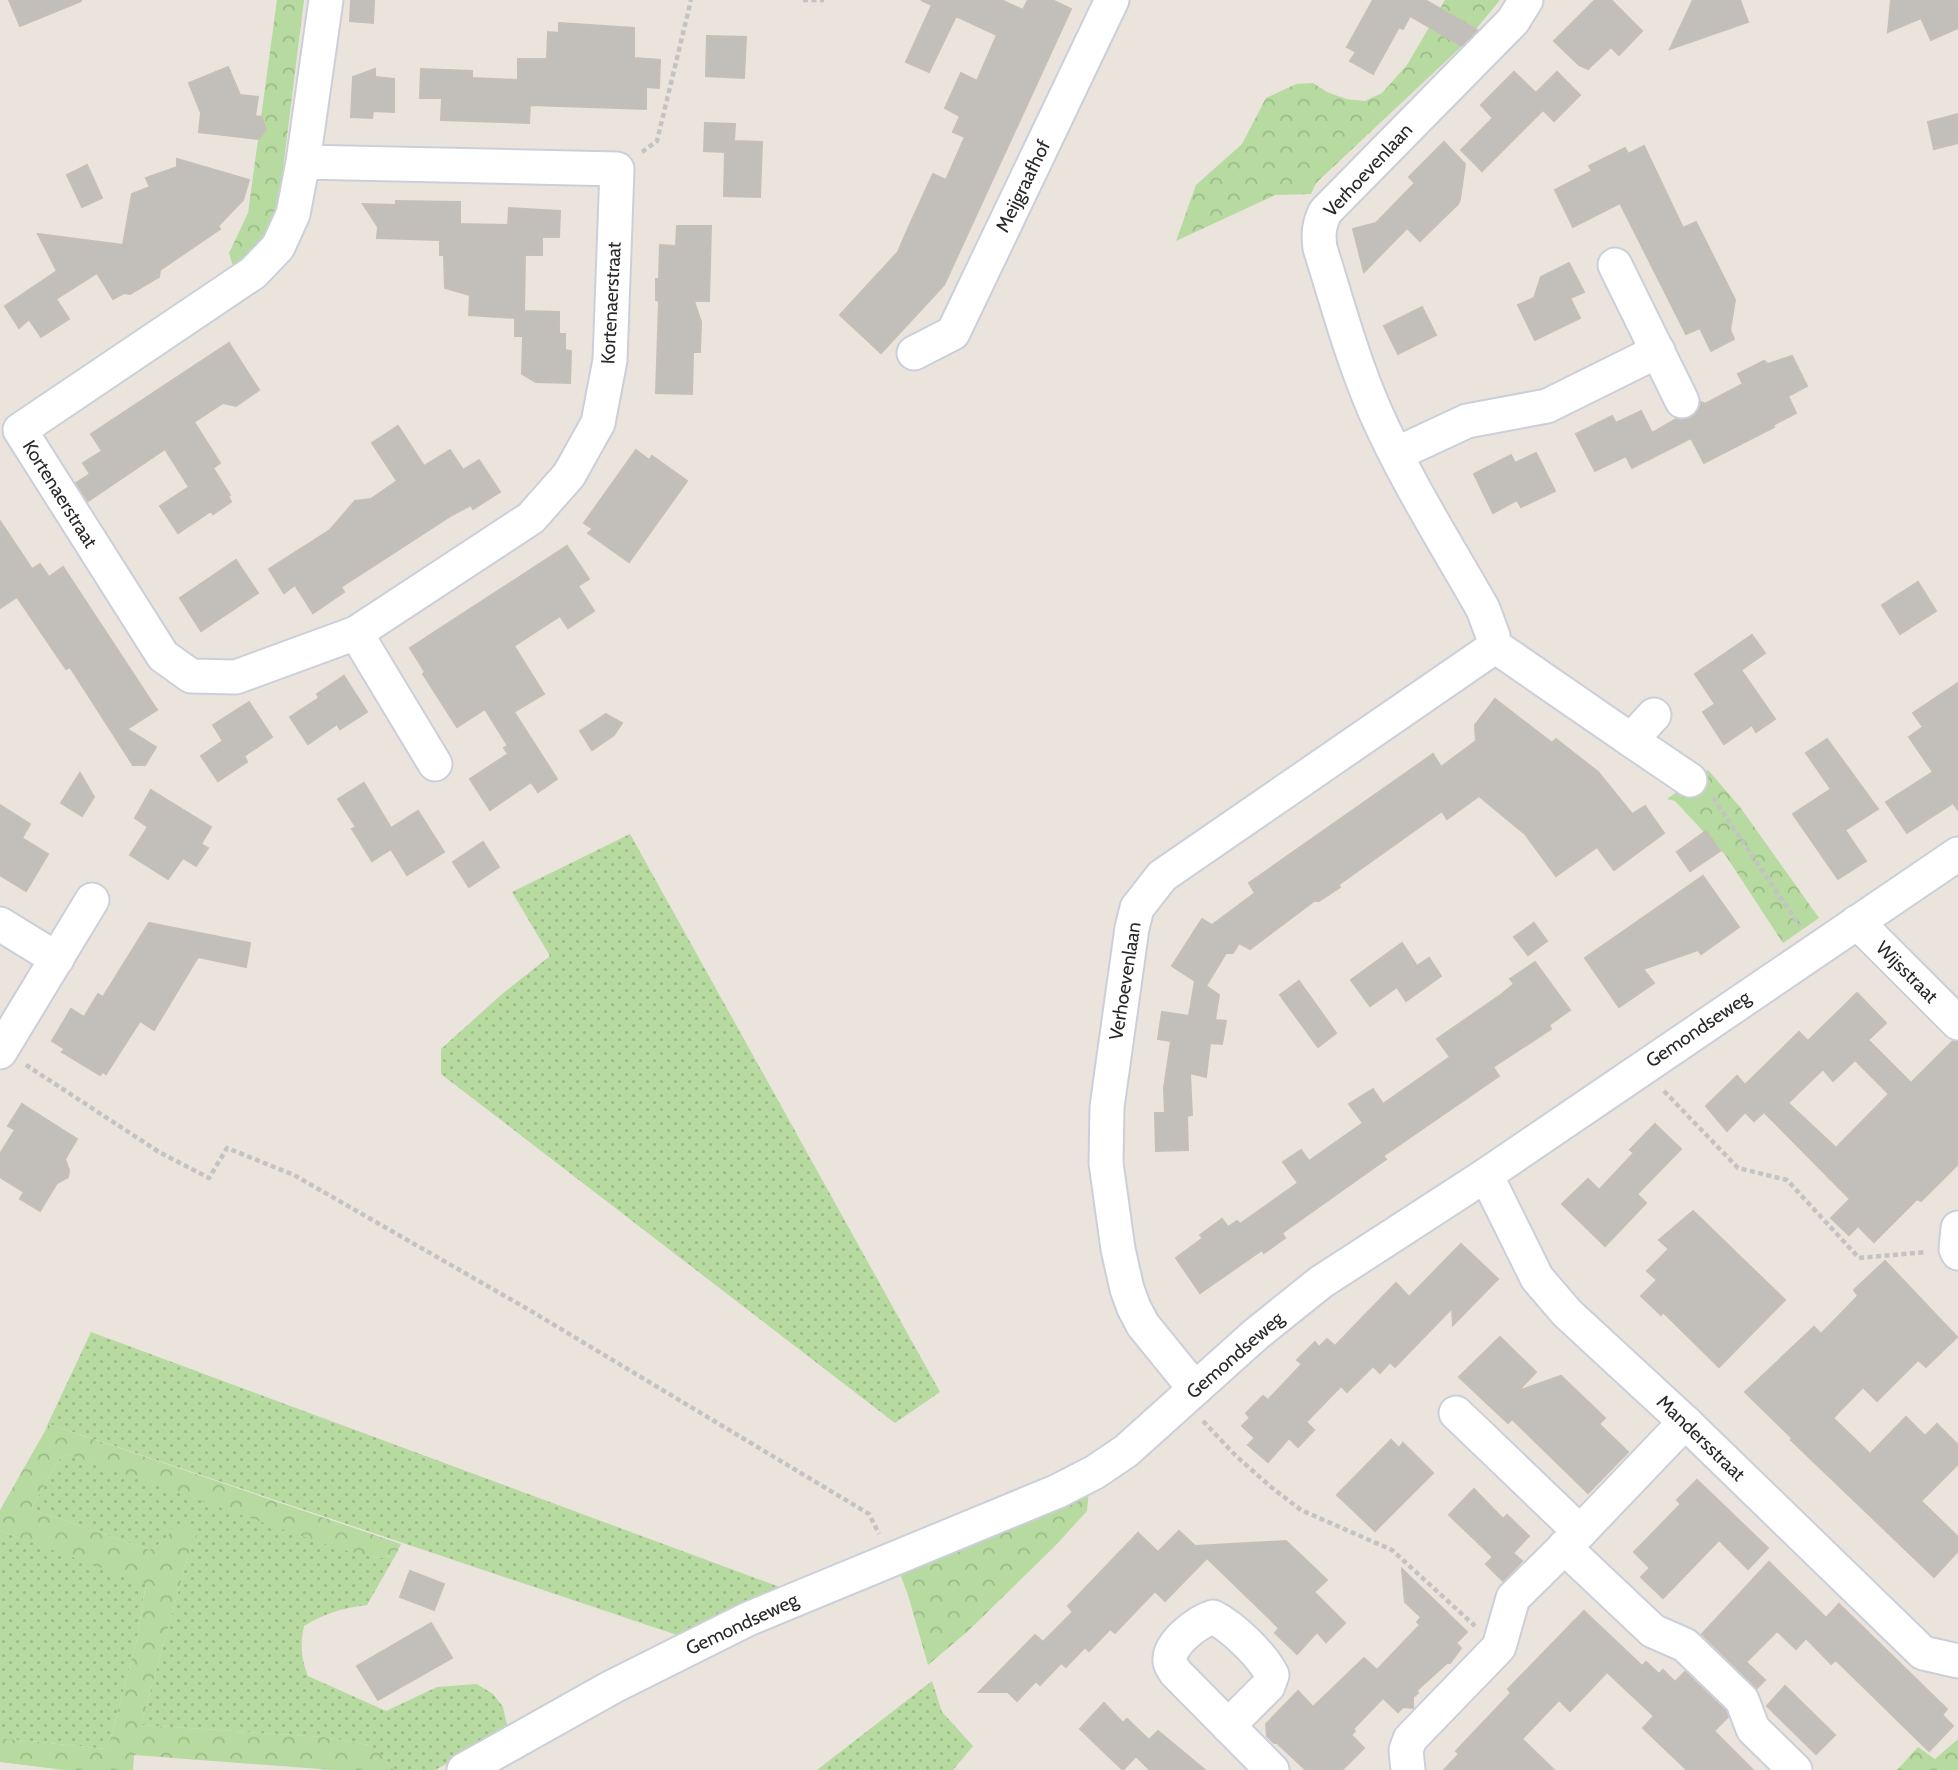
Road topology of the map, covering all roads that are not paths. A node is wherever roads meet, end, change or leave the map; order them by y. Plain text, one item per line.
1 (326, 0) edge
2 (1112, 0) edge
3 (1526, 0) edge
4 (303, 162) junction
5 (1615, 265) dead end
6 (1658, 351) junction
7 (914, 353) dead end
8 (1682, 401) dead end
9 (1396, 454) junction
10 (356, 633) junction
11 (1493, 648) junction
12 (1654, 715) dead end
13 (1631, 740) junction
14 (435, 764) dead end
15 (1690, 780) road end
16 (1958, 854) edge
17 (92, 900) dead end
18 (1857, 922) junction
19 (0, 924) edge
20 (57, 959) junction
21 (1958, 1023) edge
22 (1, 1050) edge
23 (1486, 1175) junction
24 (1189, 1395) junction
25 (1456, 1413) dead end
26 (1685, 1422) junction
27 (1572, 1540) junction
28 (1958, 1661) edge
29 (1228, 1726) dead end
30 (464, 1770) edge
31 (1272, 1770) edge
32 (1408, 1770) edge
33 (1796, 1770) edge

1 - 4 street, Kortenaerstraat
2 - 7 street, Meijgraafhof
3 - 9 street, Verhoevenlaan
4 - 10 street, Kortenaerstraat
4 - 10 street, Kortenaerstraat
5 - 6 street
6 - 8 street
6 - 9 street
9 - 11 street, Verhoevenlaan
10 - 14 street
11 - 13 street
11 - 24 street, Verhoevenlaan
12 - 13 street
13 - 15 street
16 - 18 street, Gemondseweg
17 - 20 street
18 - 21 street, Wijsstraat
18 - 23 street, Gemondseweg
19 - 20 street
20 - 22 street
23 - 24 street, Gemondseweg
23 - 26 street, Mandersstraat
24 - 30 street, Gemondseweg
25 - 27 street
26 - 27 street
26 - 28 street, Mandersstraat
27 - 32 street
27 - 33 street
29 - 31 street

